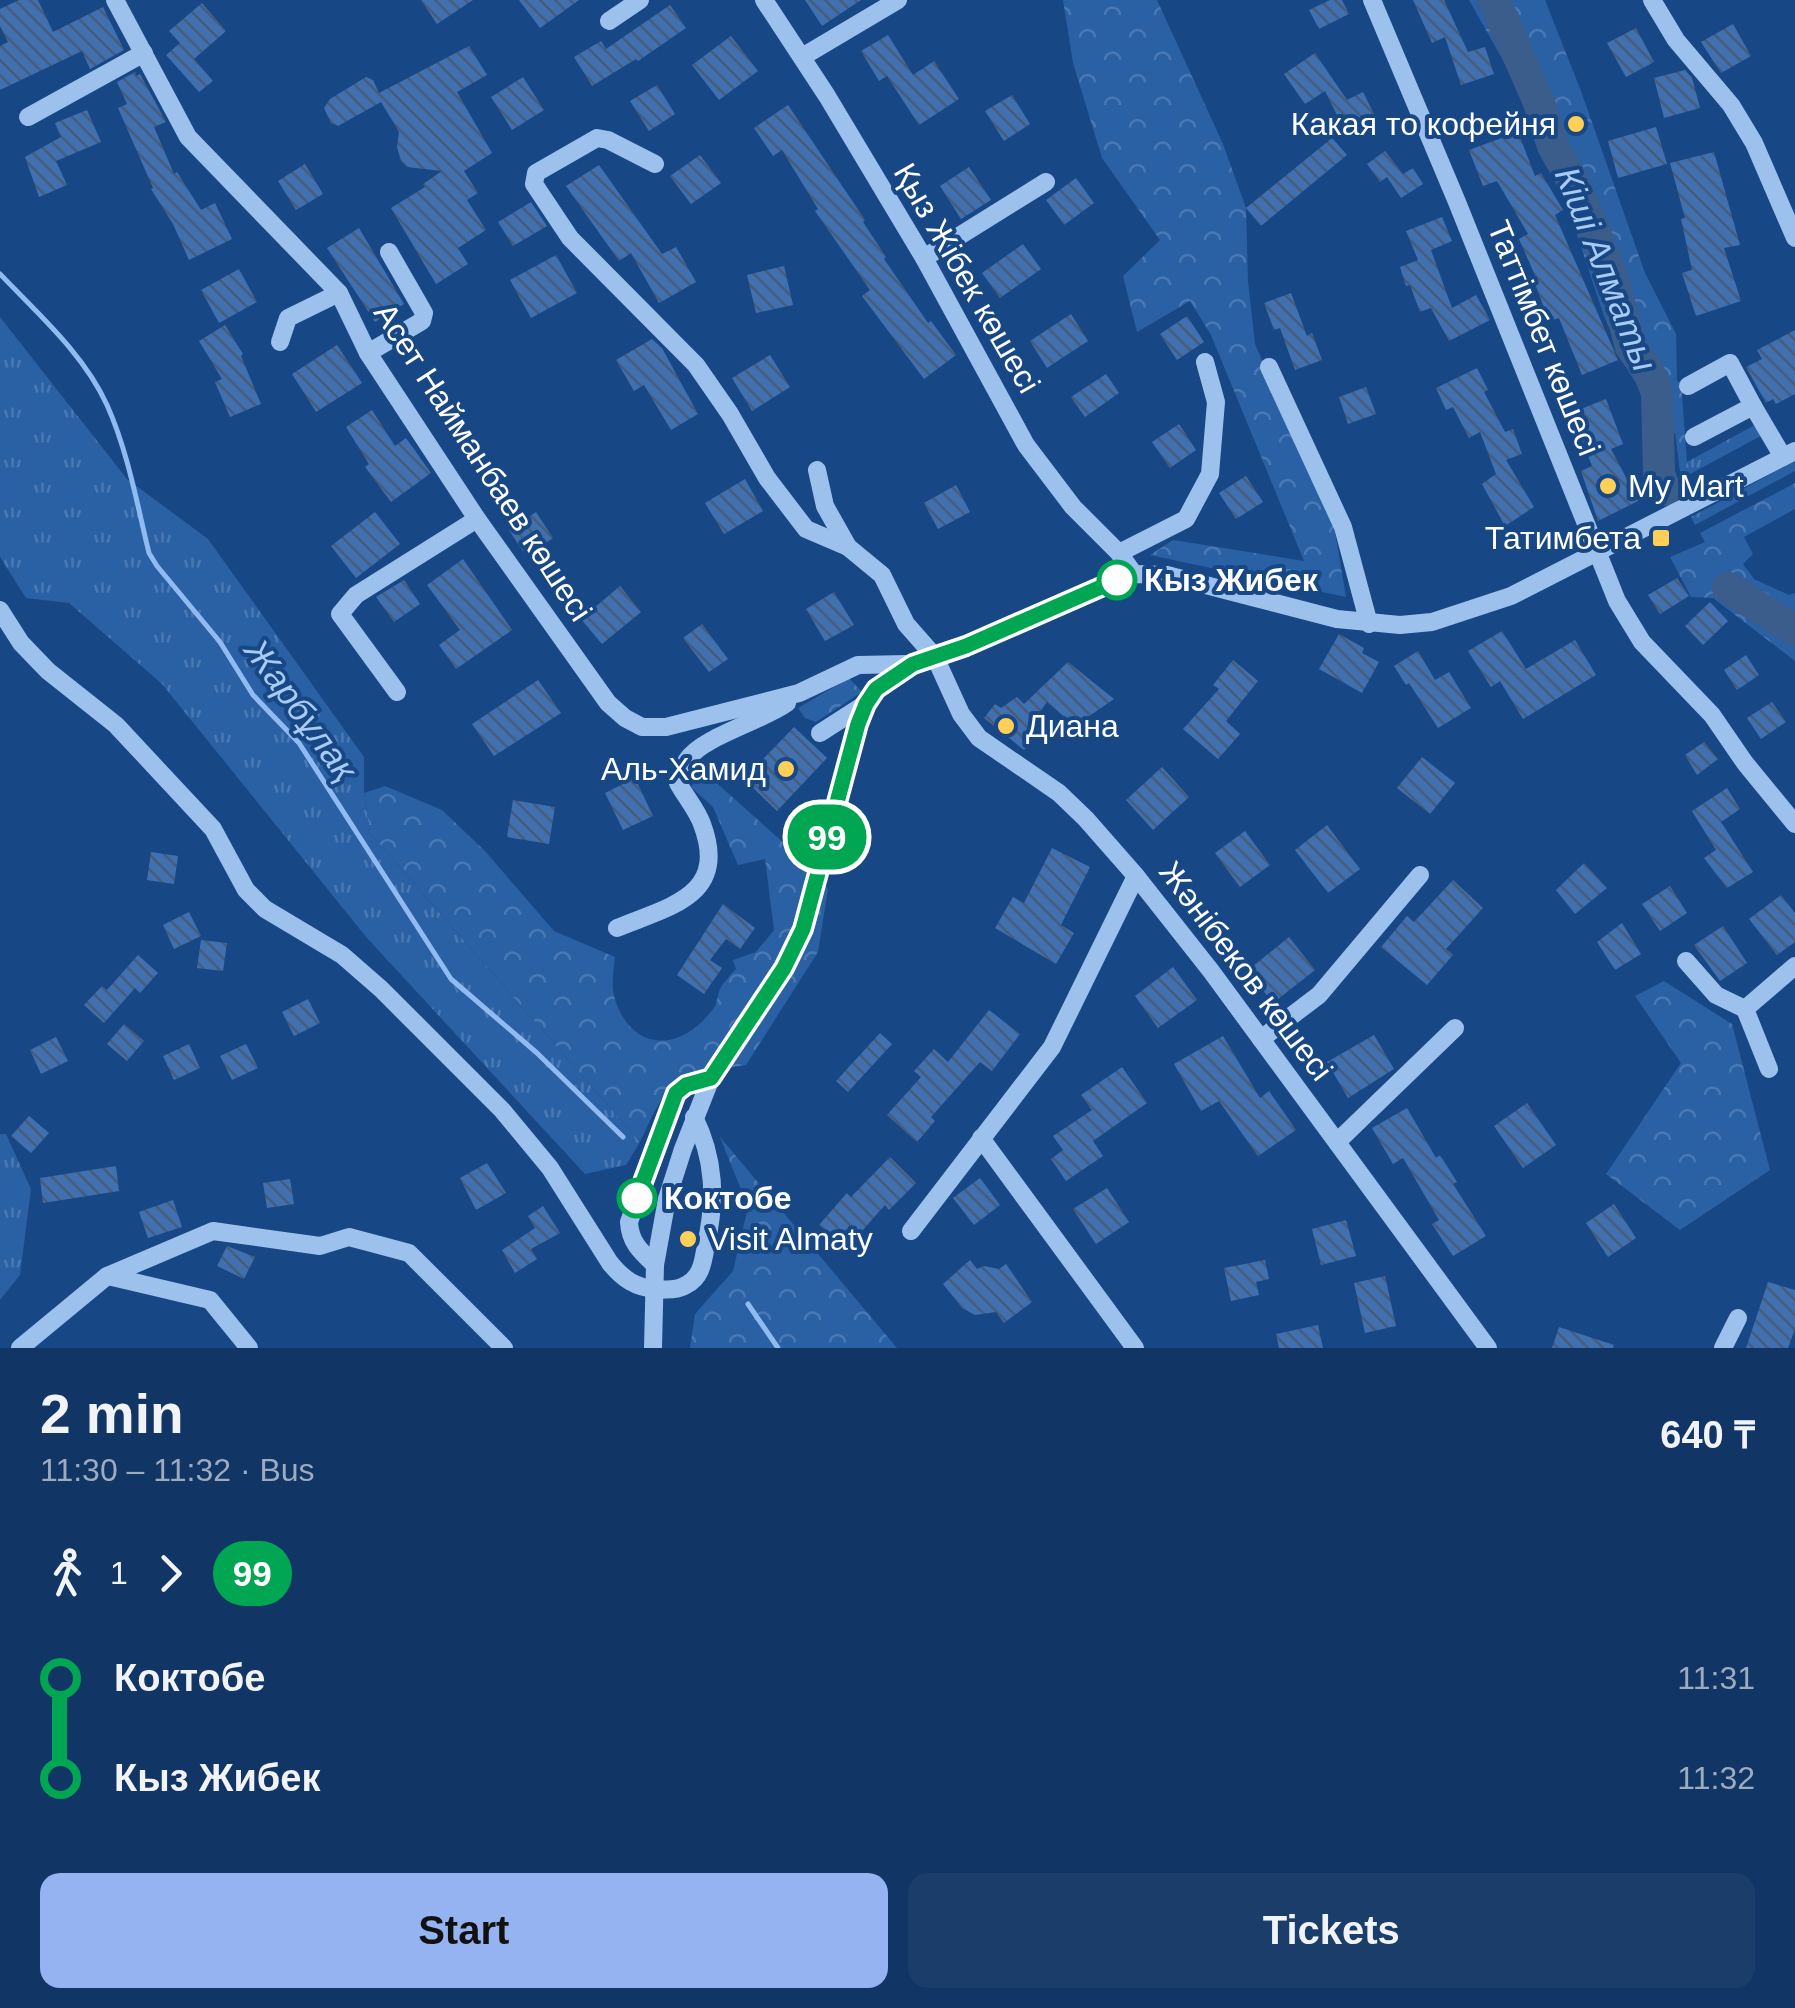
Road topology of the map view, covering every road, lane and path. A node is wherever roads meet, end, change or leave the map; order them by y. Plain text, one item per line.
1 (115, 0) edge
2 (640, 0) edge
3 (764, 0) edge
4 (898, 0) edge
5 (1372, 0) edge
6 (1652, 0) edge
7 (610, 20) dead end
8 (144, 54) junction
9 (802, 58) junction
10 (28, 117) dead end
11 (654, 164) dead end
12 (1046, 182) dead end
13 (1795, 238) edge
14 (389, 252) dead end
15 (924, 258) junction
16 (339, 293) junction
17 (280, 342) dead end
18 (368, 353) junction
19 (1205, 362) dead end
20 (1269, 367) dead end
21 (1688, 386) dead end
22 (1753, 406) junction
23 (1694, 437) dead end
24 (1789, 454) edge
25 (817, 470) dead end
26 (477, 519) junction
27 (848, 547) junction
28 (1119, 552) junction
29 (1599, 552) junction
30 (1134, 574) junction
31 (0, 610) edge
32 (1370, 624) junction
33 (934, 656) junction
34 (913, 664) junction
35 (397, 692) dead end
36 (799, 693) junction
37 (866, 704) junction
38 (820, 733) dead end
39 (1795, 824) edge
40 (1420, 875) dead end
41 (1136, 876) junction
42 (617, 928) dead end
43 (1686, 961) dead end
44 (1795, 966) edge
45 (1744, 1009) junction
46 (1455, 1028) dead end
47 (1262, 1039) junction
48 (1769, 1070) dead end
49 (711, 1078) junction
50 (694, 1117) junction
51 (980, 1138) junction
52 (1338, 1142) junction
53 (911, 1231) dead end
54 (654, 1265) junction
55 (107, 1276) junction
56 (652, 1289) junction
57 (1738, 1318) dead end
58 (20, 1348) edge
59 (249, 1348) edge
60 (504, 1348) edge
61 (654, 1348) edge
62 (1135, 1348) edge
63 (1488, 1348) edge
64 (1723, 1348) edge

1 - 8 street, Асет Найманбаев көшесі
2 - 7 street
3 - 9 street, Қыз Жібек көшесі
4 - 9 street
5 - 29 street, Таттімбет көшесі
6 - 13 street
8 - 10 street
8 - 16 street, Асет Найманбаев көшесі
9 - 15 street, Қыз Жібек көшесі
11 - 27 street
12 - 15 street
14 - 18 street
15 - 28 street, Қыз Жібек көшесі
16 - 17 street
16 - 18 street, Асет Найманбаев көшесі
18 - 26 street, Асет Найманбаев көшесі
19 - 28 street
20 - 32 street
21 - 22 street
22 - 23 street
22 - 24 street
24 - 29 street
25 - 27 street
26 - 35 street
26 - 36 street, Асет Найманбаев көшесі
27 - 33 street
28 - 30 street, Қыз Жібек көшесі
29 - 32 street
29 - 39 street, Таттімбет көшесі
30 - 32 street
30 - 33 street
31 - 56 street
33 - 34 street
33 - 41 street, Жәнібеков көшесі
34 - 36 street, Асет Найманбаев көшесі
34 - 37 street
36 - 42 street
37 - 38 street
37 - 49 street
40 - 47 street
41 - 47 street, Жәнібеков көшесі
41 - 51 street
43 - 45 street
44 - 45 street
45 - 48 street
46 - 52 street
47 - 52 street, Жәнібеков көшесі
49 - 50 street
49 - 54 street
50 - 54 street
50 - 56 street
51 - 53 street
51 - 62 street
52 - 63 street, Жәнібеков көшесі
54 - 56 street
55 - 58 street
55 - 59 street
55 - 60 street
56 - 61 street
57 - 64 street

